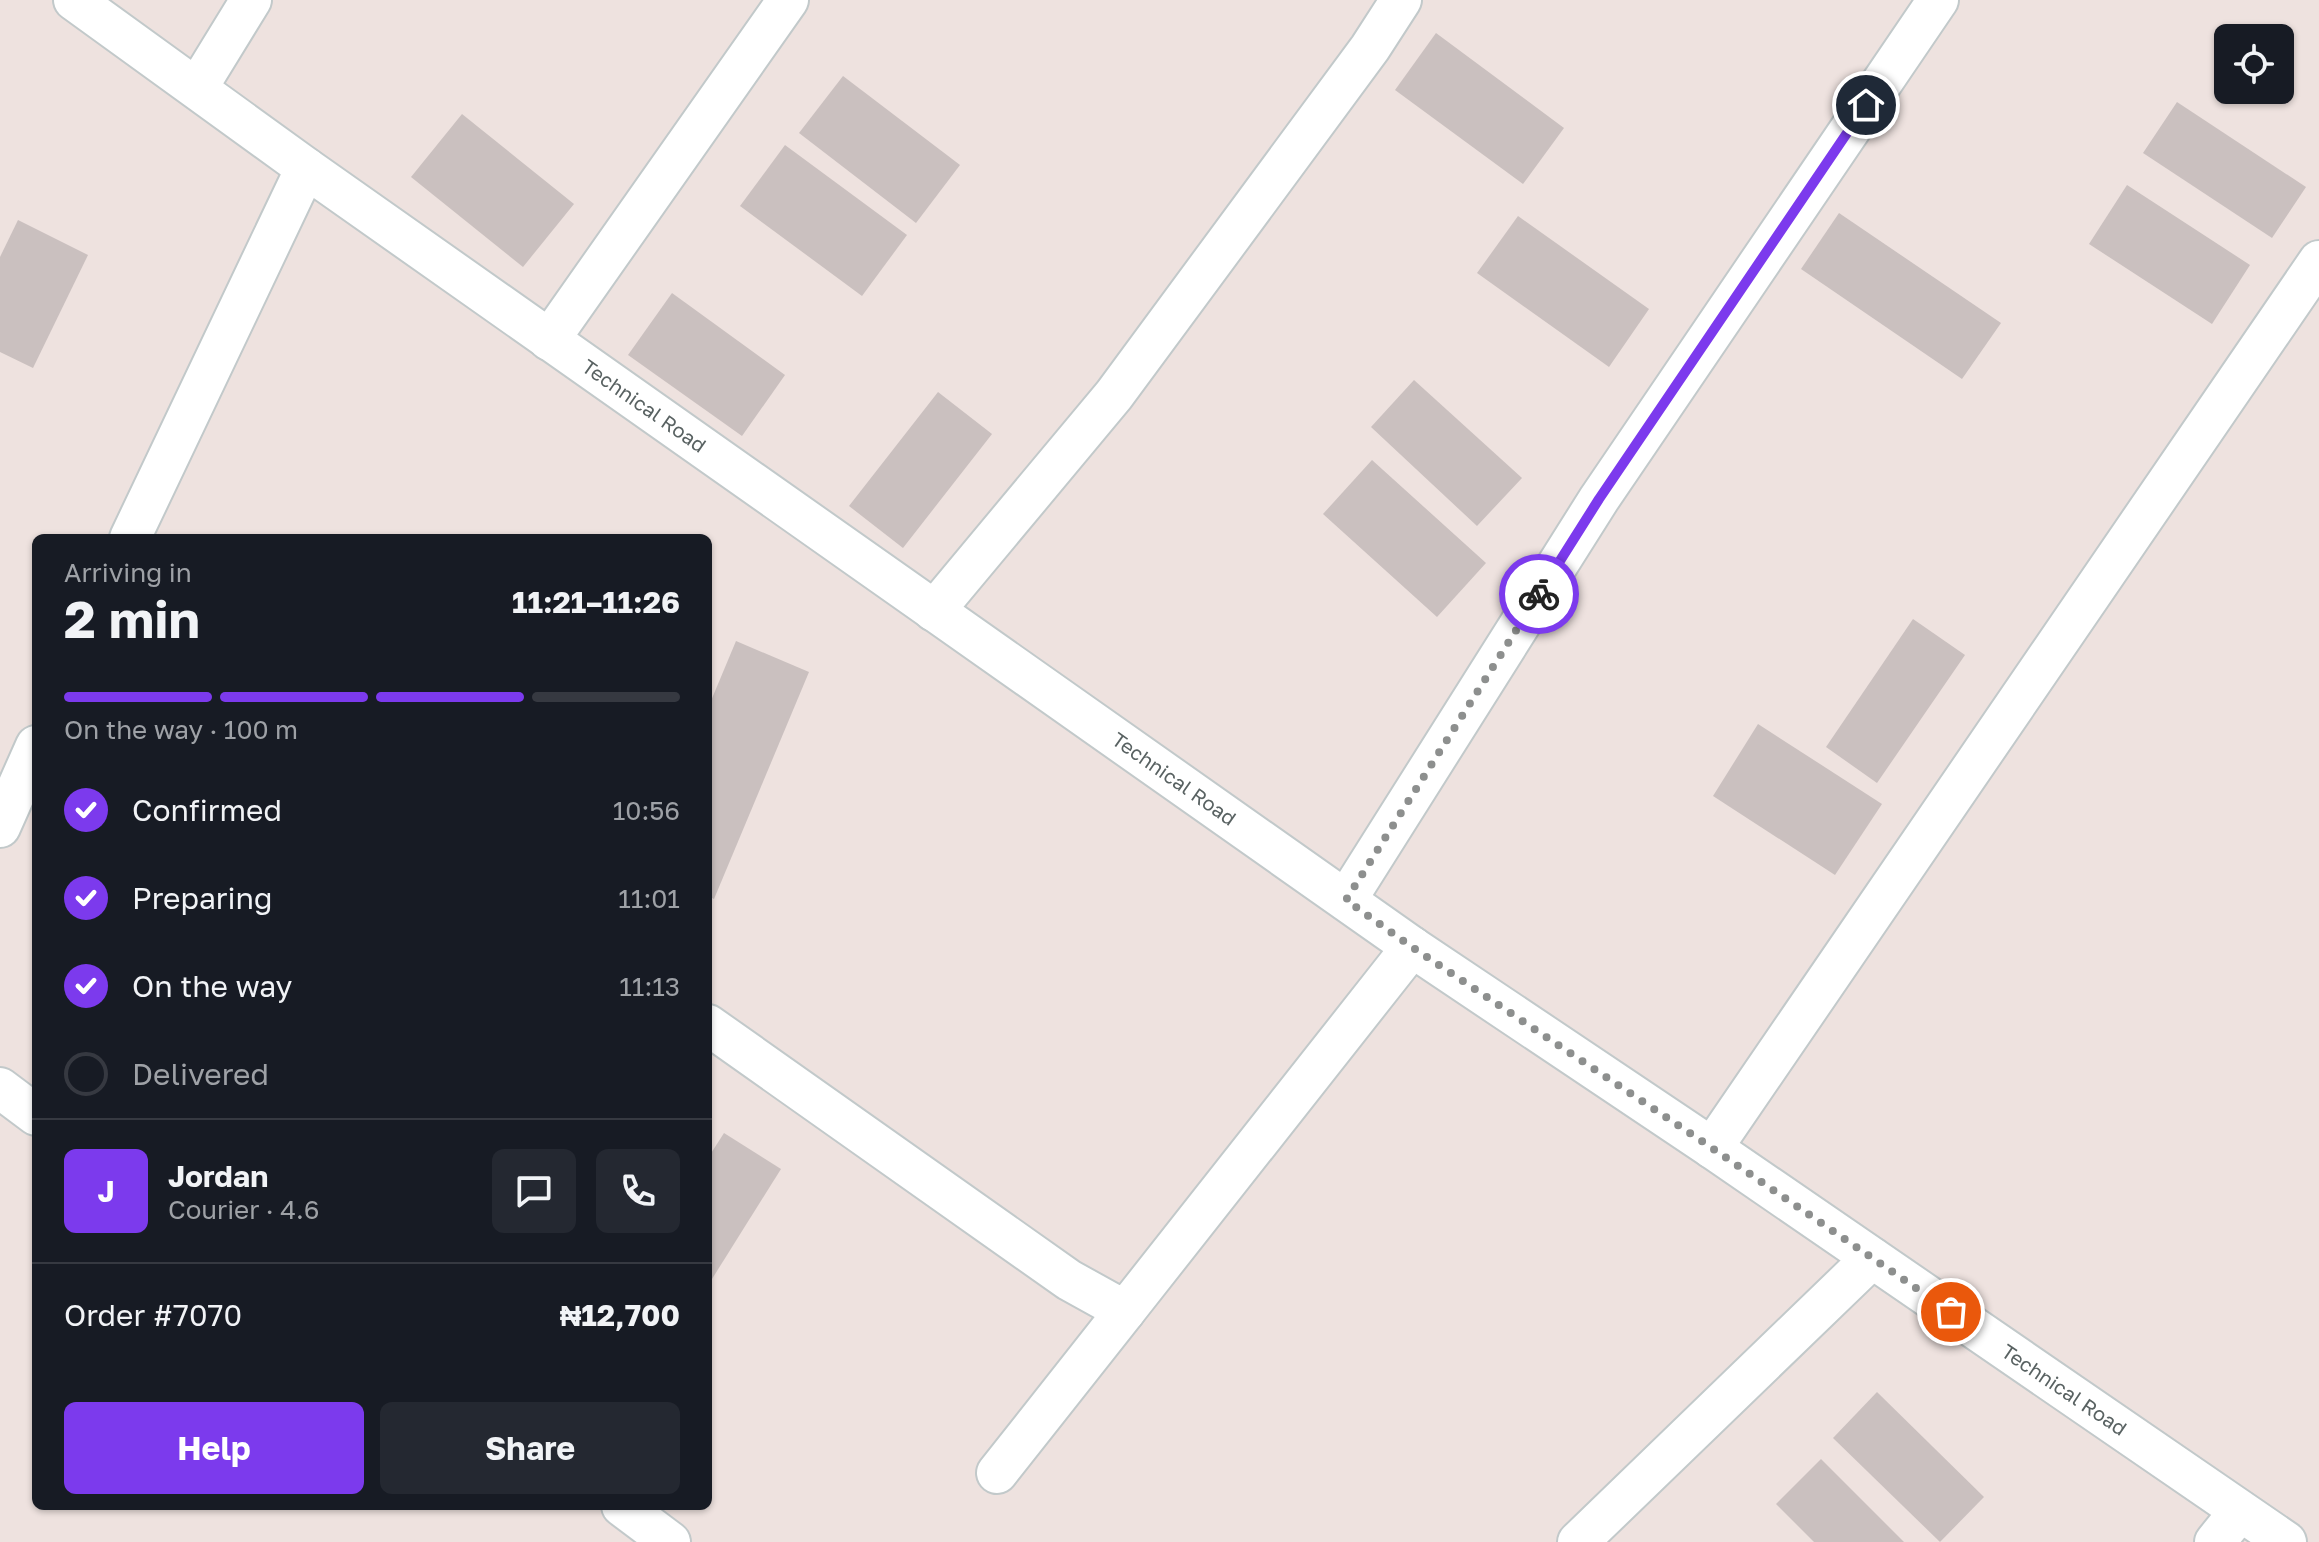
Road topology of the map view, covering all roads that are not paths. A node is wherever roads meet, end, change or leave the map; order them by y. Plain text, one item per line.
1 (74, 0) edge
2 (251, 0) edge
3 (788, 0) edge
4 (1401, 0) edge
5 (1938, 0) edge
6 (197, 88) junction
7 (306, 168) junction
8 (2319, 261) edge
9 (549, 340) junction
10 (132, 534) edge
11 (934, 611) junction
12 (32, 755) edge
13 (0, 827) edge
14 (1346, 900) junction
15 (1412, 947) junction
16 (712, 1028) edge
17 (0, 1088) edge
18 (32, 1112) edge
19 (1712, 1148) junction
20 (1872, 1258) junction
21 (1125, 1311) junction
22 (997, 1473) dead end
23 (627, 1510) edge
24 (2240, 1511) junction
25 (670, 1542) edge
26 (1578, 1542) edge
27 (2215, 1542) edge
28 (2286, 1542) edge

1 - 6 street, Technical Road
2 - 6 street
3 - 9 street
4 - 11 street
5 - 14 street
6 - 7 street, Technical Road
7 - 9 street, Technical Road
7 - 10 street
8 - 19 street
9 - 11 street, Technical Road
11 - 14 street, Technical Road
12 - 13 street
14 - 15 street, Technical Road
15 - 19 street, Technical Road
15 - 21 street
16 - 21 street
17 - 18 street
19 - 20 street, Technical Road
20 - 24 street, Technical Road
20 - 26 street
21 - 22 street
23 - 25 street
24 - 27 street
24 - 28 street, Technical Road

